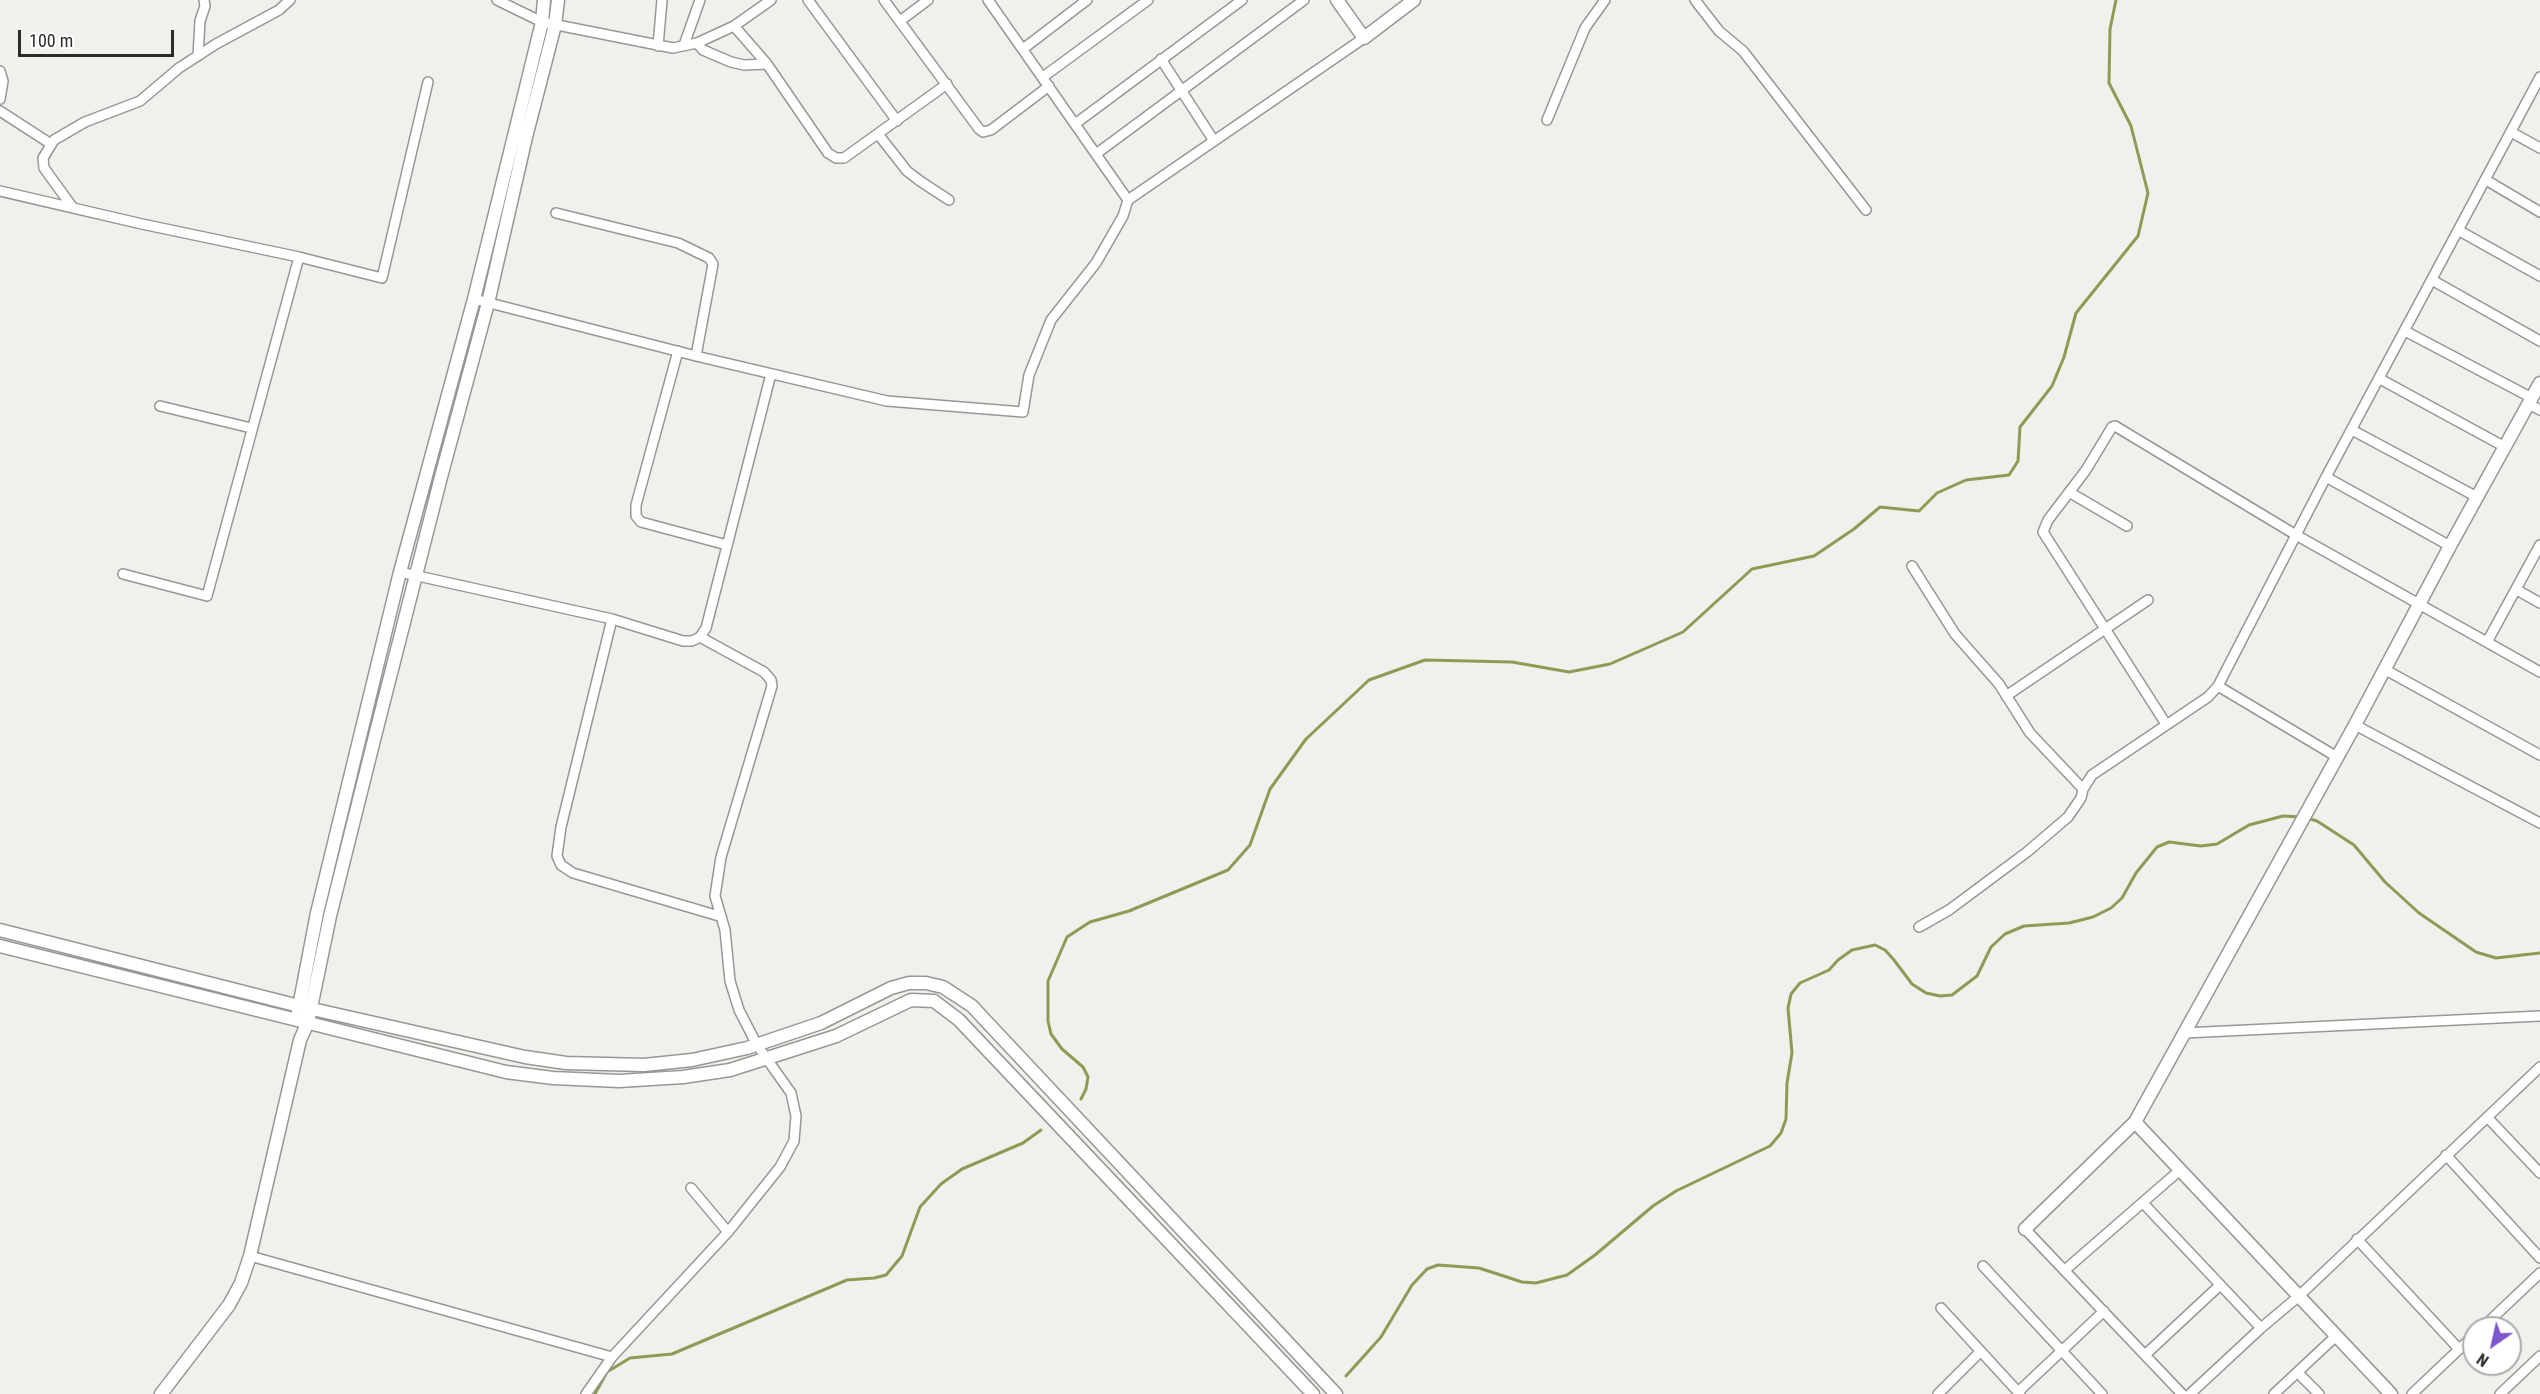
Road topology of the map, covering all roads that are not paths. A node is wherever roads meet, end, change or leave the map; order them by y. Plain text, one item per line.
1 (204, 0) edge
2 (290, 0) edge
3 (497, 0) edge
4 (544, 0) edge
5 (558, 0) edge
6 (662, 0) edge
7 (700, 0) edge
8 (771, 0) edge
9 (808, 0) edge
10 (884, 0) edge
11 (928, 0) edge
12 (988, 0) edge
13 (1086, 0) edge
14 (1148, 0) edge
15 (1242, 0) edge
16 (1304, 0) edge
17 (1337, 0) edge
18 (1414, 0) edge
19 (1605, 0) edge
20 (1695, 0) edge
21 (1229, 4) edge
22 (900, 21) junction
23 (549, 23) junction
24 (734, 27) junction
25 (1364, 38) junction
26 (697, 43) junction
27 (684, 45) junction
28 (658, 46) junction
29 (1023, 49) junction
30 (198, 56) junction
31 (1161, 59) junction
32 (766, 64) junction
33 (0, 71) edge
34 (2540, 77) edge
35 (428, 82) dead end
36 (1046, 82) junction
37 (947, 84) junction
38 (1181, 92) junction
39 (0, 99) edge
40 (0, 111) edge
41 (1547, 120) dead end
42 (897, 121) junction
43 (1075, 124) junction
44 (2511, 132) junction
45 (878, 134) junction
46 (1214, 141) junction
47 (51, 144) junction
48 (2540, 148) edge
49 (1096, 154) junction
50 (2486, 180) junction
51 (0, 191) edge
52 (949, 200) dead end
53 (1128, 200) junction
54 (74, 208) junction
55 (503, 209) junction
56 (1866, 210) dead end
57 (2540, 212) edge
58 (556, 213) dead end
59 (2458, 230) junction
60 (299, 257) junction
61 (2540, 276) edge
62 (2432, 280) junction
63 (474, 299) junction
64 (488, 303) junction
65 (2405, 331) junction
66 (2540, 341) edge
67 (678, 351) junction
68 (696, 356) junction
69 (771, 374) junction
70 (2380, 379) junction
71 (2540, 383) edge
72 (2534, 404) edge
73 (160, 406) dead end
74 (251, 428) junction
75 (2352, 430) junction
76 (2505, 447) junction
77 (427, 474) junction
78 (441, 477) junction
79 (2326, 477) junction
80 (2069, 492) junction
81 (2477, 497) junction
82 (2127, 526) dead end
83 (2296, 535) junction
84 (727, 545) junction
85 (2540, 545) edge
86 (2450, 546) junction
87 (1912, 566) dead end
88 (400, 572) junction
89 (123, 574) dead end
90 (417, 575) junction
91 (2517, 590) junction
92 (2148, 600) dead end
93 (2419, 603) junction
94 (2540, 603) edge
95 (612, 619) junction
96 (2105, 630) junction
97 (700, 637) junction
98 (2487, 642) junction
99 (2384, 669) junction
100 (2540, 672) edge
101 (2218, 686) junction
102 (2006, 696) junction
103 (2166, 724) junction
104 (2355, 725) junction
105 (361, 738) junction
106 (374, 740) junction
107 (2540, 755) edge
108 (2337, 757) junction
109 (2083, 789) junction
110 (2540, 823) edge
111 (336, 841) junction
112 (350, 846) junction
113 (317, 913) junction
114 (330, 916) junction
115 (719, 916) junction
116 (1919, 927) dead end
117 (0, 930) edge
118 (0, 946) edge
119 (306, 1007) junction
120 (2540, 1016) edge
121 (302, 1021) junction
122 (2184, 1033) junction
123 (757, 1044) junction
124 (767, 1059) junction
125 (2540, 1067) edge
126 (2487, 1117) junction
127 (2135, 1122) junction
128 (2446, 1155) junction
129 (2180, 1170) junction
130 (2540, 1173) edge
131 (691, 1188) dead end
132 (2143, 1203) junction
133 (2025, 1230) joint
134 (728, 1232) junction
135 (2356, 1239) junction
136 (250, 1256) junction
137 (2540, 1258) edge
138 (1983, 1266) dead end
139 (2065, 1270) junction
140 (2540, 1273) edge
141 (2219, 1286) junction
142 (2299, 1296) junction
143 (1941, 1308) dead end
144 (1256, 1309) junction
145 (2104, 1311) junction
146 (2495, 1316) edge
147 (1245, 1322) junction
148 (2260, 1328) junction
149 (2336, 1336) junction
150 (2462, 1346) edge
151 (2459, 1349) junction
152 (1980, 1352) junction
153 (2061, 1352) junction
154 (2145, 1355) junction
155 (2540, 1356) edge
156 (612, 1357) junction
157 (2298, 1373) junction
158 (2019, 1393) edge
159 (161, 1394) edge
160 (586, 1394) edge
161 (1313, 1394) edge
162 (1336, 1394) edge
163 (1938, 1394) edge
164 (2102, 1394) edge
165 (2182, 1394) edge
166 (2190, 1394) edge
167 (2274, 1394) edge
168 (2319, 1394) edge
169 (2391, 1394) edge
170 (2412, 1394) edge
171 (2500, 1394) edge

1 - 30 street
2 - 30 street
3 - 23 street
4 - 23 street
5 - 23 street
6 - 28 street
7 - 27 street
8 - 24 street
9 - 42 street
10 - 22 street
11 - 22 street
12 - 29 street
13 - 29 street
14 - 36 street
15 - 21 street
16 - 38 street
17 - 25 street
18 - 25 street
19 - 41 street
20 - 56 street
21 - 31 street
22 - 37 street
23 - 28 street
23 - 55 street
24 - 26 street
24 - 32 street
25 - 46 street
26 - 27 street
26 - 32 street
27 - 28 street
29 - 36 street
30 - 47 street
31 - 38 street
31 - 43 street
32 - 45 street
33 - 39 street
34 - 44 street
35 - 60 street
36 - 37 street
36 - 43 street
37 - 42 street
38 - 46 street
38 - 49 street
40 - 47 street
42 - 45 street
43 - 49 street
44 - 48 street
44 - 50 street
45 - 52 street
46 - 53 street
47 - 54 street
49 - 53 street
50 - 57 street
50 - 59 street
51 - 54 street
53 - 69 street
54 - 60 street
55 - 63 street
55 - 64 street
58 - 68 street
59 - 61 street
59 - 62 street
60 - 74 street
62 - 65 street
62 - 66 street
63 - 64 street
63 - 77 street
64 - 67 street
64 - 78 street
65 - 70 street
65 - 72 street
67 - 68 street
67 - 84 street
68 - 69 street
69 - 84 street
70 - 75 street
70 - 76 street
71 - 72 street
72 - 76 street
73 - 74 street
74 - 89 street
75 - 79 street
75 - 81 street
76 - 81 street
77 - 78 street
77 - 88 street
78 - 90 street
79 - 83 street
79 - 86 street
80 - 82 street
80 - 83 street
80 - 96 street
81 - 86 street
83 - 93 street
83 - 101 street
84 - 97 street
85 - 91 street
86 - 93 street
87 - 102 street
88 - 90 street
88 - 105 street
90 - 95 street
90 - 106 street
91 - 94 street
91 - 98 street
92 - 96 street
93 - 98 street
93 - 99 street
95 - 97 street
95 - 115 street
96 - 102 street
96 - 103 street
97 - 115 street
98 - 100 street
99 - 104 street
99 - 107 street
101 - 103 street
101 - 108 street
102 - 109 street
103 - 109 street
104 - 108 street
104 - 110 street
105 - 106 street
105 - 111 street
106 - 112 street
108 - 122 street
109 - 116 street
111 - 112 street
111 - 113 street
112 - 114 street
113 - 114 street
113 - 119 street
114 - 119 street
115 - 123 street
117 - 119 street
118 - 121 street
119 - 121 street
119 - 123 street
120 - 122 street
121 - 124 street
121 - 136 street
122 - 127 street
123 - 124 street
123 - 144 street
124 - 134 street
124 - 147 street
125 - 126 street
126 - 128 street
126 - 130 street
127 - 129 street
127 - 133 street
128 - 135 street
128 - 137 street
129 - 132 street
129 - 142 street
131 - 134 street
132 - 139 street
132 - 141 street
133 - 139 street
134 - 156 street
135 - 142 street
135 - 151 street
136 - 156 street
136 - 159 street
138 - 153 street
139 - 145 street
140 - 146 street
141 - 148 street
141 - 154 street
142 - 148 street
142 - 149 street
143 - 152 street
144 - 147 street
144 - 162 street
145 - 153 street
145 - 154 street
147 - 161 street
148 - 166 street
149 - 157 street
149 - 169 street
150 - 151 street
151 - 170 street
152 - 158 street
152 - 163 street
153 - 158 street
153 - 164 street
154 - 165 street
155 - 171 street
156 - 160 street
157 - 167 street
157 - 168 street

